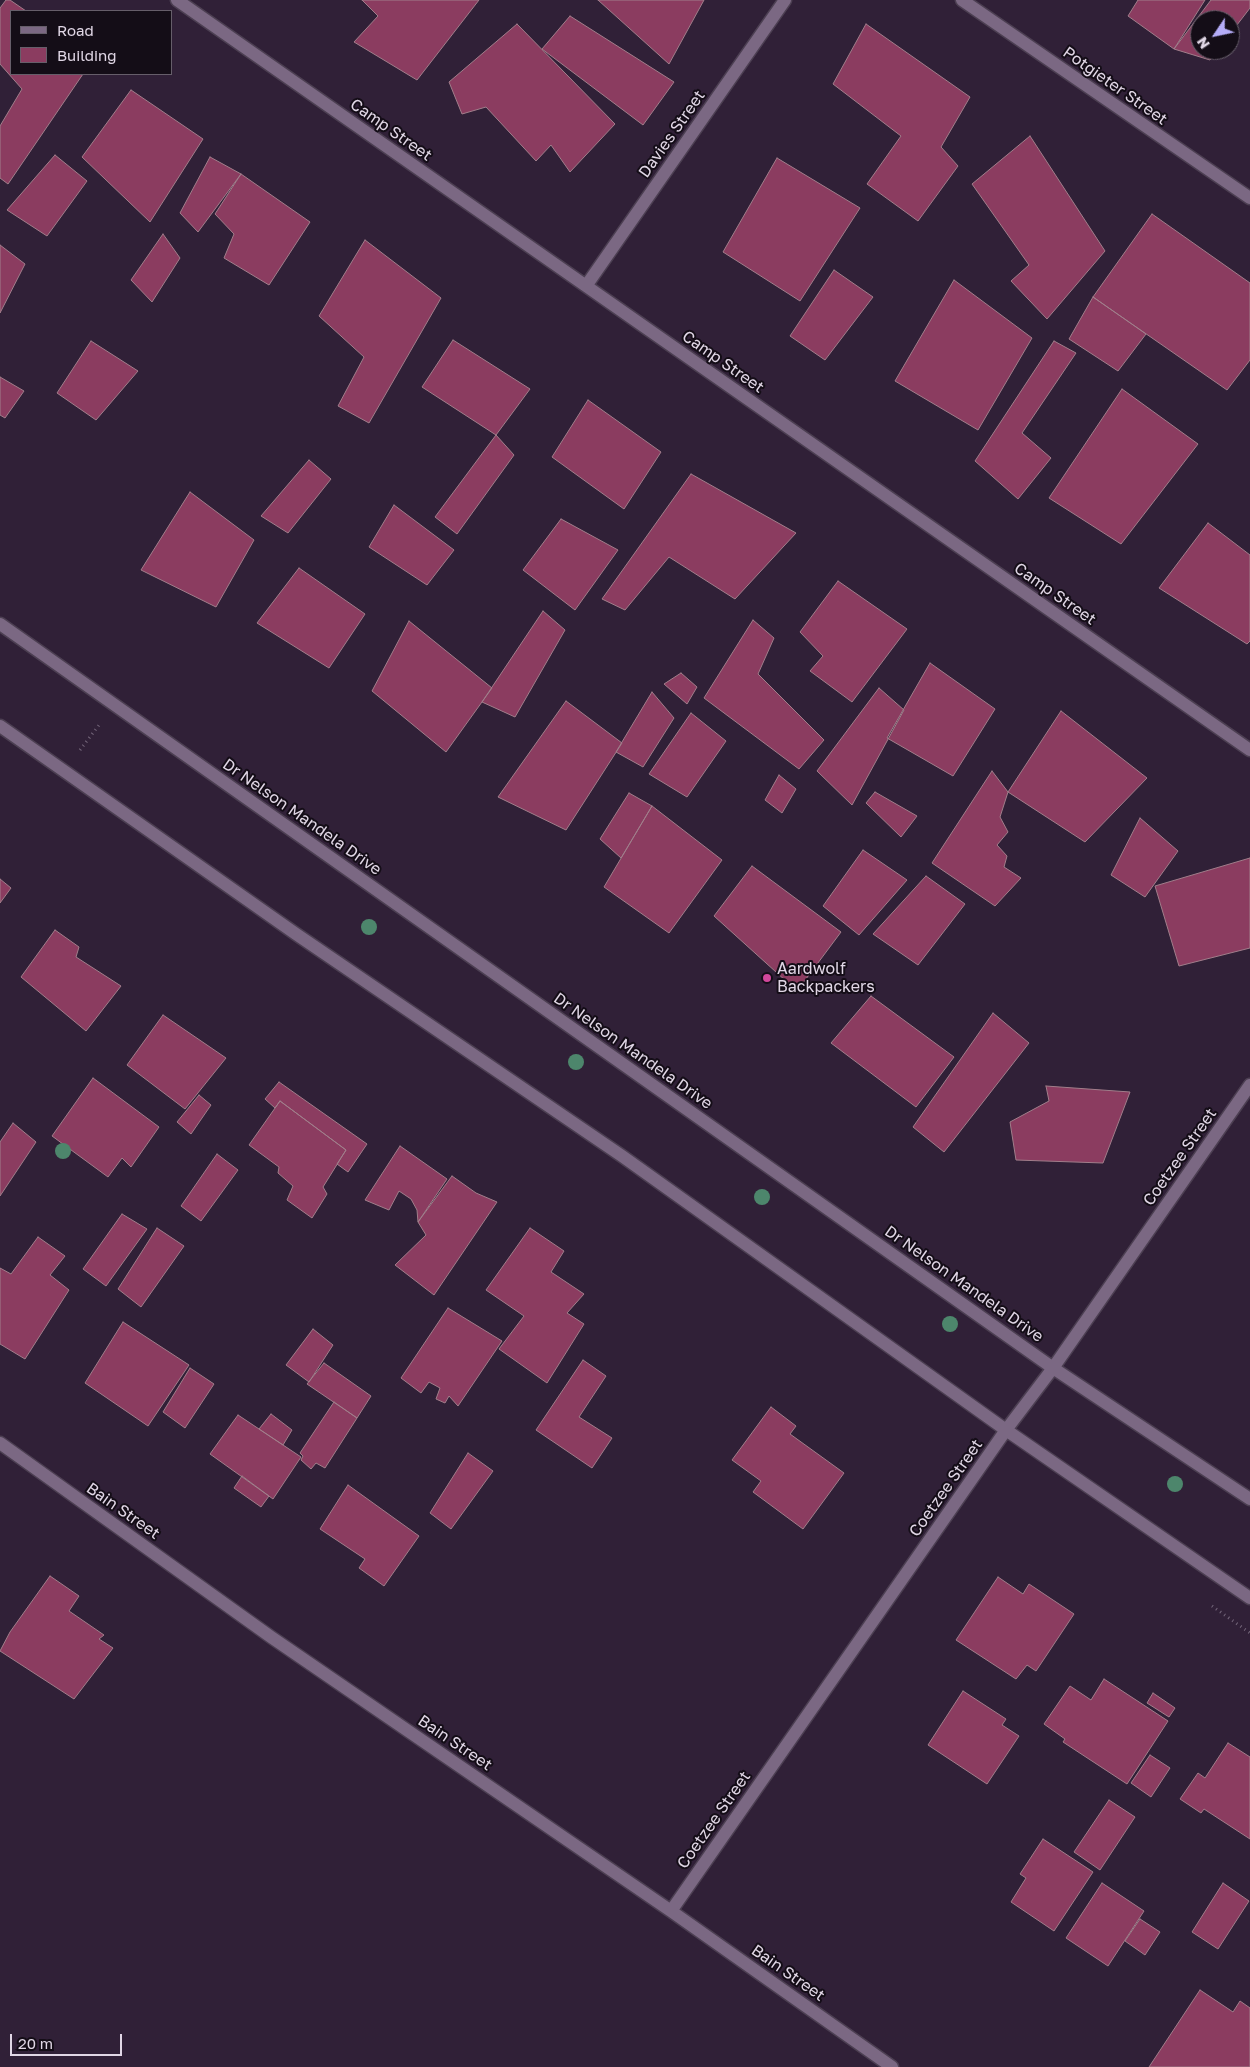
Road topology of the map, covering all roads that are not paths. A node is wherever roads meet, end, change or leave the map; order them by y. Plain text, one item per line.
1 (177, 0) edge
2 (785, 0) edge
3 (962, 0) edge
4 (1250, 198) edge
5 (586, 286) junction
6 (0, 624) edge
7 (0, 726) edge
8 (1250, 750) edge
9 (1250, 1085) edge
10 (1053, 1368) junction
11 (1006, 1430) junction
12 (0, 1443) edge
13 (1250, 1499) edge
14 (1250, 1598) edge
15 (671, 1911) junction
16 (892, 2067) edge

1 - 5 street, Camp Street
2 - 5 street, Davies Street
3 - 4 street, Potgieter Street
5 - 8 street, Camp Street
6 - 10 street, Dr Nelson Mandela Drive
7 - 11 street
9 - 10 street, Coetzee Street
10 - 11 street, Coetzee Street
10 - 13 street, Dr Nelson Mandela Drive
11 - 14 street
11 - 15 street, Coetzee Street
12 - 15 street, Bain Street
15 - 16 street, Bain Street

